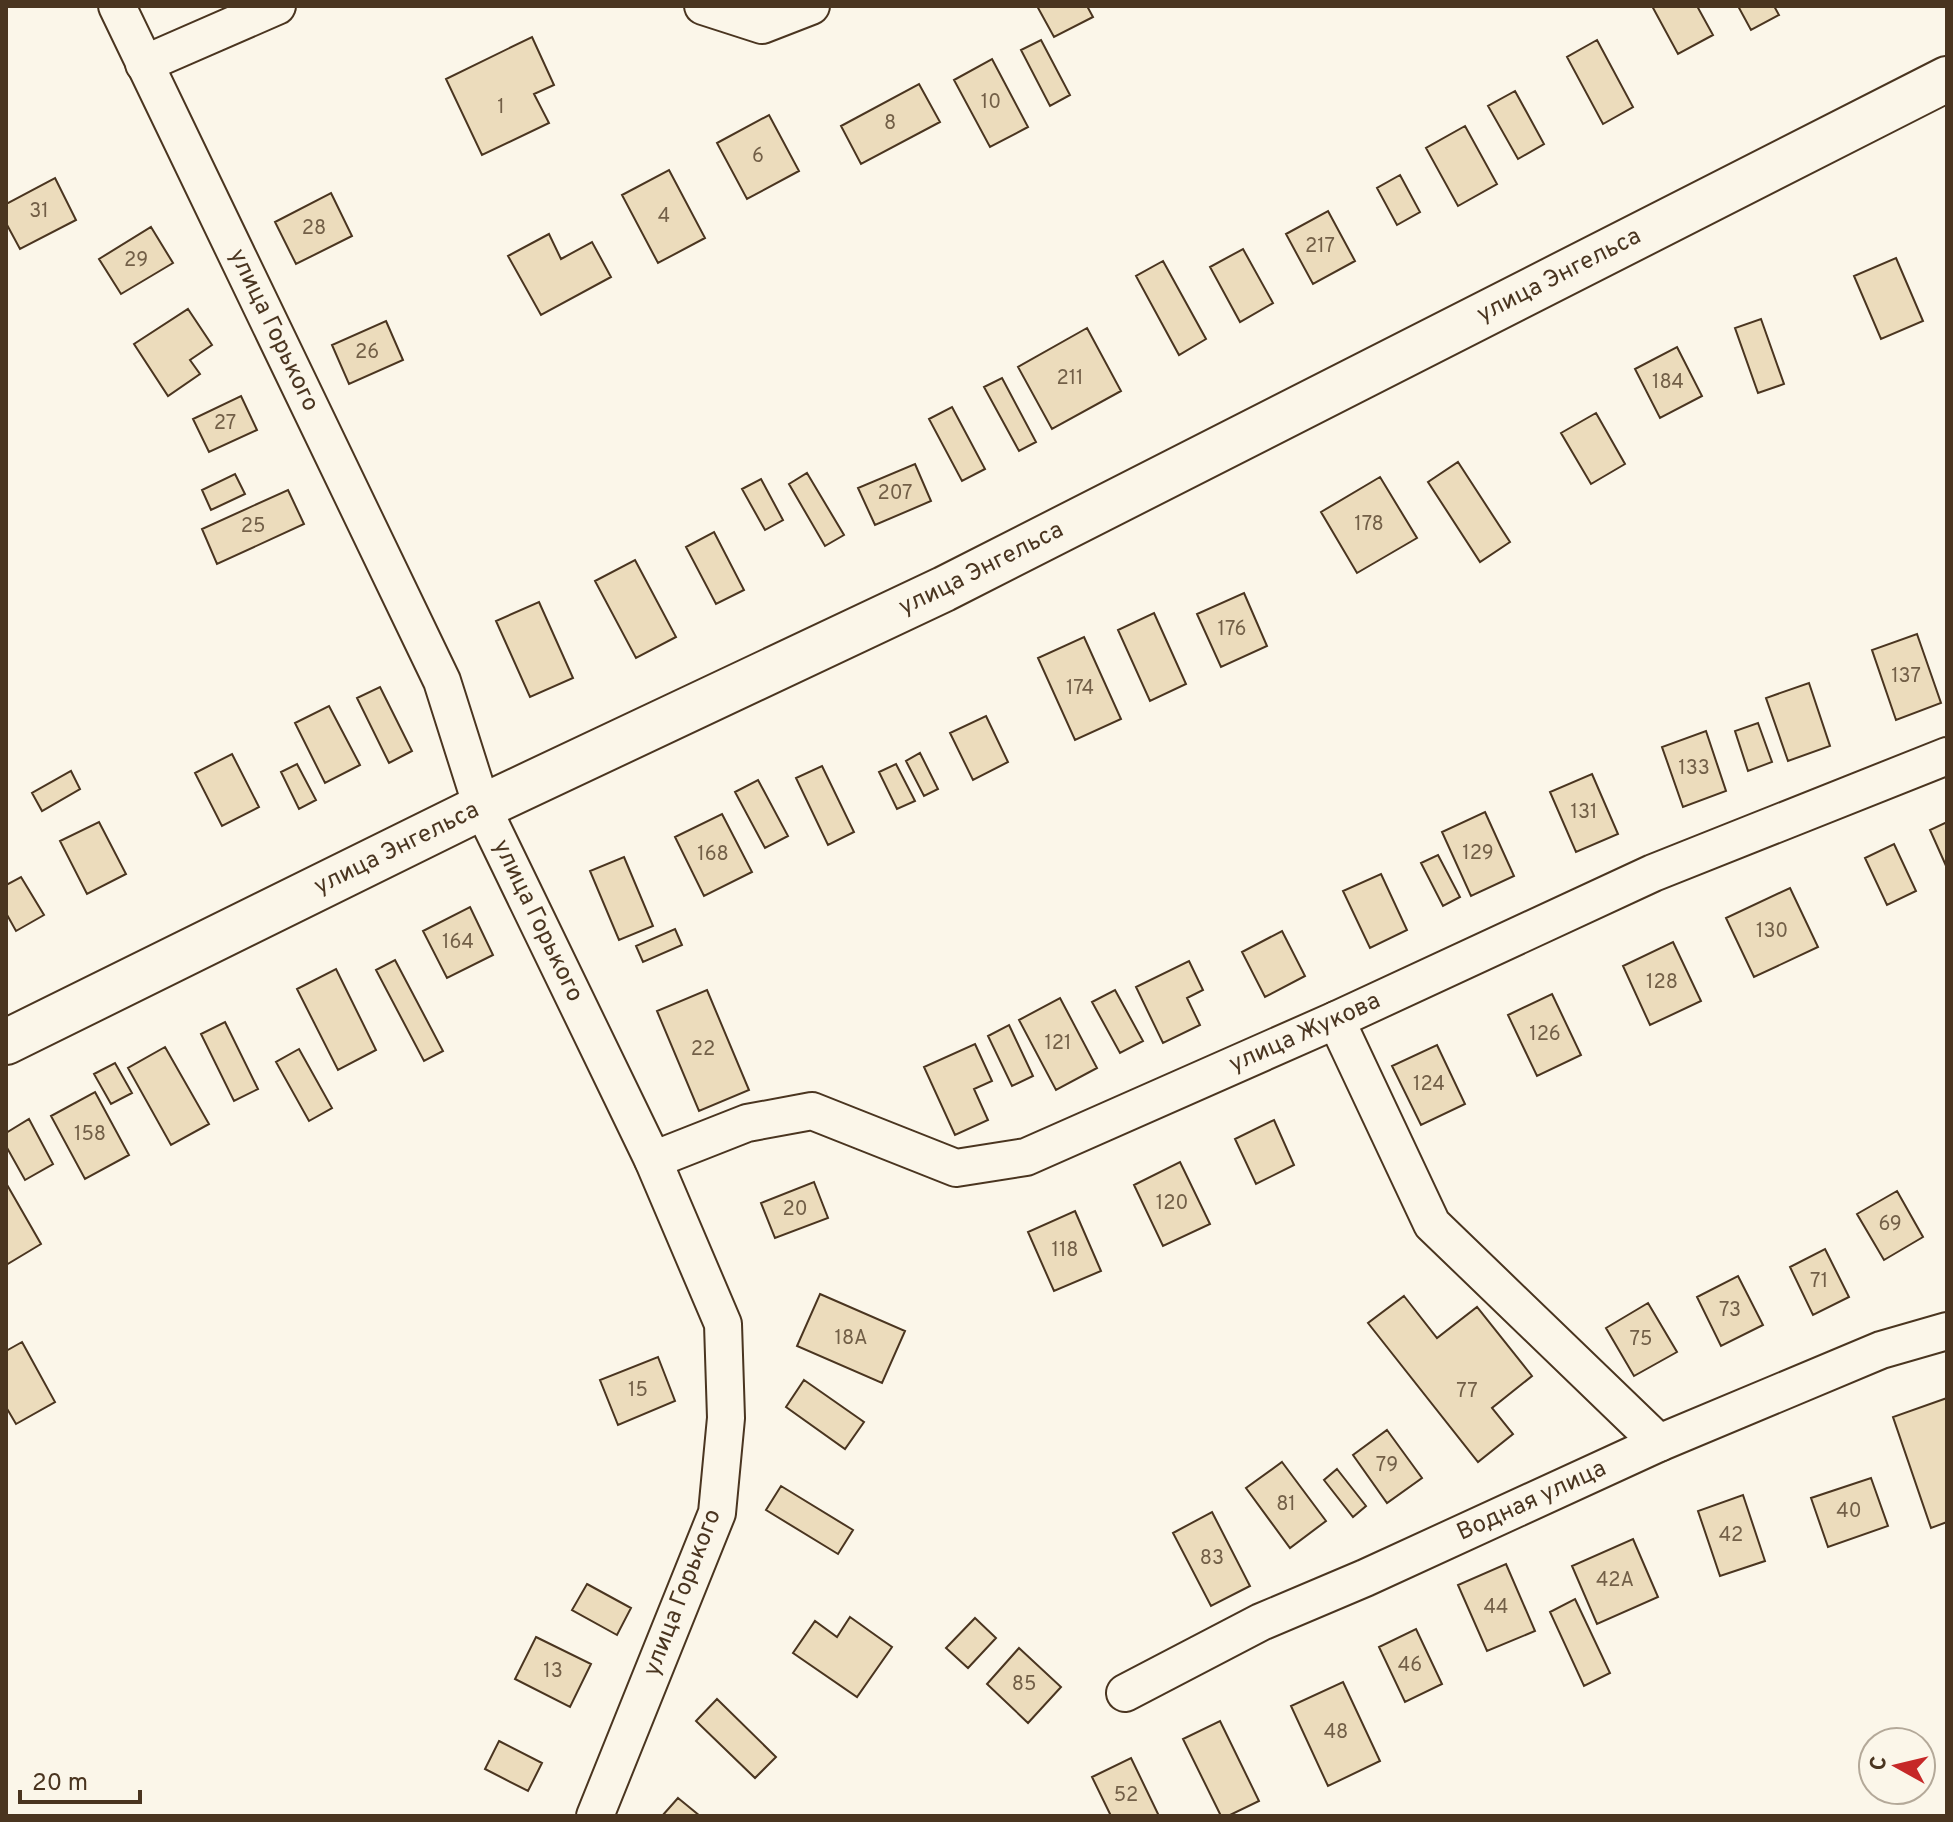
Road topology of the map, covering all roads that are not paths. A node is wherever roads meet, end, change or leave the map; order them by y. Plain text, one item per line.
1 (117, 6) edge
2 (277, 6) edge
3 (703, 6) edge
4 (811, 6) edge
5 (144, 64) junction
6 (1947, 79) edge
7 (1947, 756) edge
8 (482, 807) junction
9 (1336, 1020) junction
10 (6, 1042) edge
11 (653, 1160) junction
12 (1947, 1331) edge
13 (1659, 1443) junction
14 (1125, 1693) dead end
15 (595, 1816) edge

1 - 5 street, улица Горького
2 - 5 street
3 - 4 street
5 - 8 street, улица Горького
6 - 8 street, улица Энгельса
7 - 9 street, улица Жукова
8 - 10 street, улица Энгельса
8 - 11 street, улица Горького
9 - 11 street, улица Жукова
9 - 13 street
11 - 15 street, улица Горького
12 - 13 street, Водная улица
13 - 14 street, Водная улица

